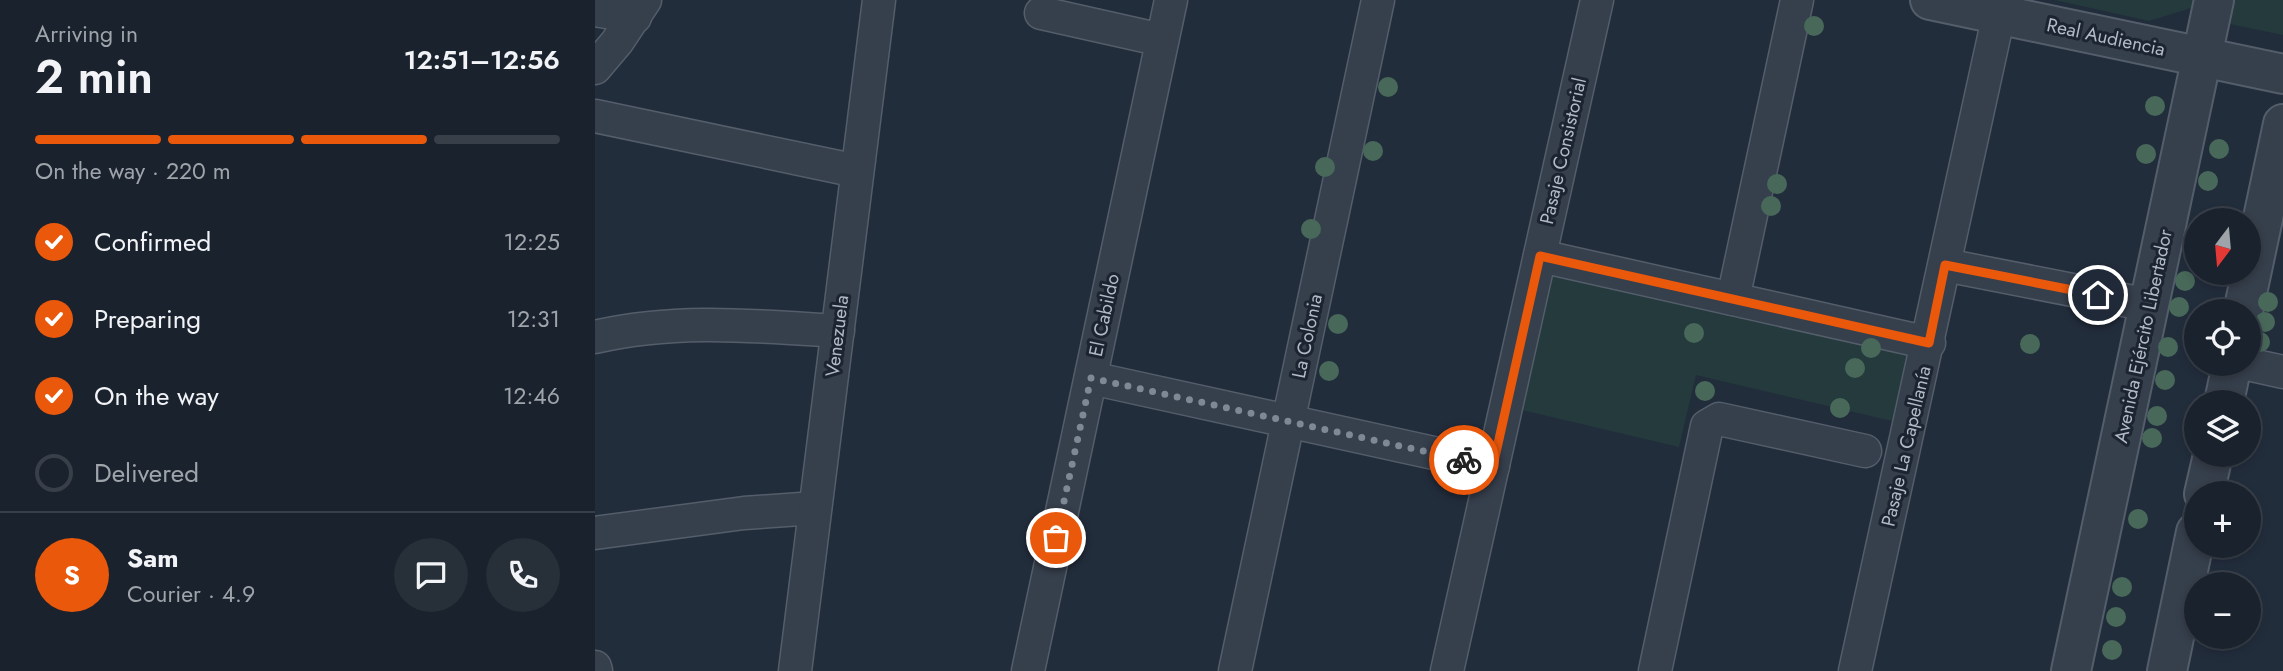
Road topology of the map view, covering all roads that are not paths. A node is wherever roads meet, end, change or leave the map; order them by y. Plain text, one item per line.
1 (879, 0) edge
2 (1171, 0) edge
3 (1378, 0) edge
4 (1597, 0) edge
5 (1797, 0) edge
6 (1930, 0) edge
7 (2214, 0) edge
8 (640, 9) edge
9 (595, 10) edge
10 (1041, 13) dead end
11 (1999, 14) junction
12 (1162, 40) junction
13 (2202, 58) junction
14 (595, 68) edge
15 (2283, 74) edge
16 (595, 116) edge
17 (2283, 124) edge
18 (857, 171) junction
19 (1540, 256) junction
20 (1945, 265) junction
21 (1733, 299) junction
22 (2246, 299) edge
23 (2149, 305) junction
24 (838, 331) junction
25 (595, 337) edge
26 (1929, 343) junction
27 (2261, 367) edge
28 (2283, 372) edge
29 (1091, 378) junction
30 (1289, 421) junction
31 (1865, 451) dead end
32 (1493, 466) junction
33 (815, 508) junction
34 (595, 533) edge
35 (2191, 558) edge
36 (795, 671) edge
37 (1028, 671) edge
38 (1235, 671) edge
39 (1447, 671) edge
40 (1655, 671) edge
41 (1855, 671) edge
42 (2071, 671) edge
43 (2167, 671) edge

1 - 18 street, Venezuela
2 - 12 street, El Cabildo
3 - 30 street, La Colonia
4 - 19 street, Pasaje Consistorial
5 - 21 street
6 - 11 street, Real Audiencia
7 - 13 street, Avenida Ejército Libertador
8 - 9 street
8 - 14 street
10 - 12 street
11 - 13 street, Real Audiencia
11 - 20 street, Pasaje La Capellanía
12 - 29 street, El Cabildo
13 - 15 street, Real Audiencia
13 - 23 street, Avenida Ejército Libertador
16 - 18 street
17 - 22 street
18 - 24 street, Venezuela
19 - 21 street
19 - 32 street, Pasaje Consistorial
20 - 23 street
20 - 26 street, Pasaje La Capellanía
21 - 26 street
23 - 42 street, Avenida Ejército Libertador
24 - 25 street
24 - 33 street, Venezuela
26 - 41 street, Pasaje La Capellanía
27 - 28 street
29 - 30 street
29 - 37 street, El Cabildo
30 - 32 street
30 - 38 street, La Colonia
31 - 40 street
32 - 39 street, Pasaje Consistorial
33 - 34 street
33 - 36 street, Venezuela
35 - 43 street

